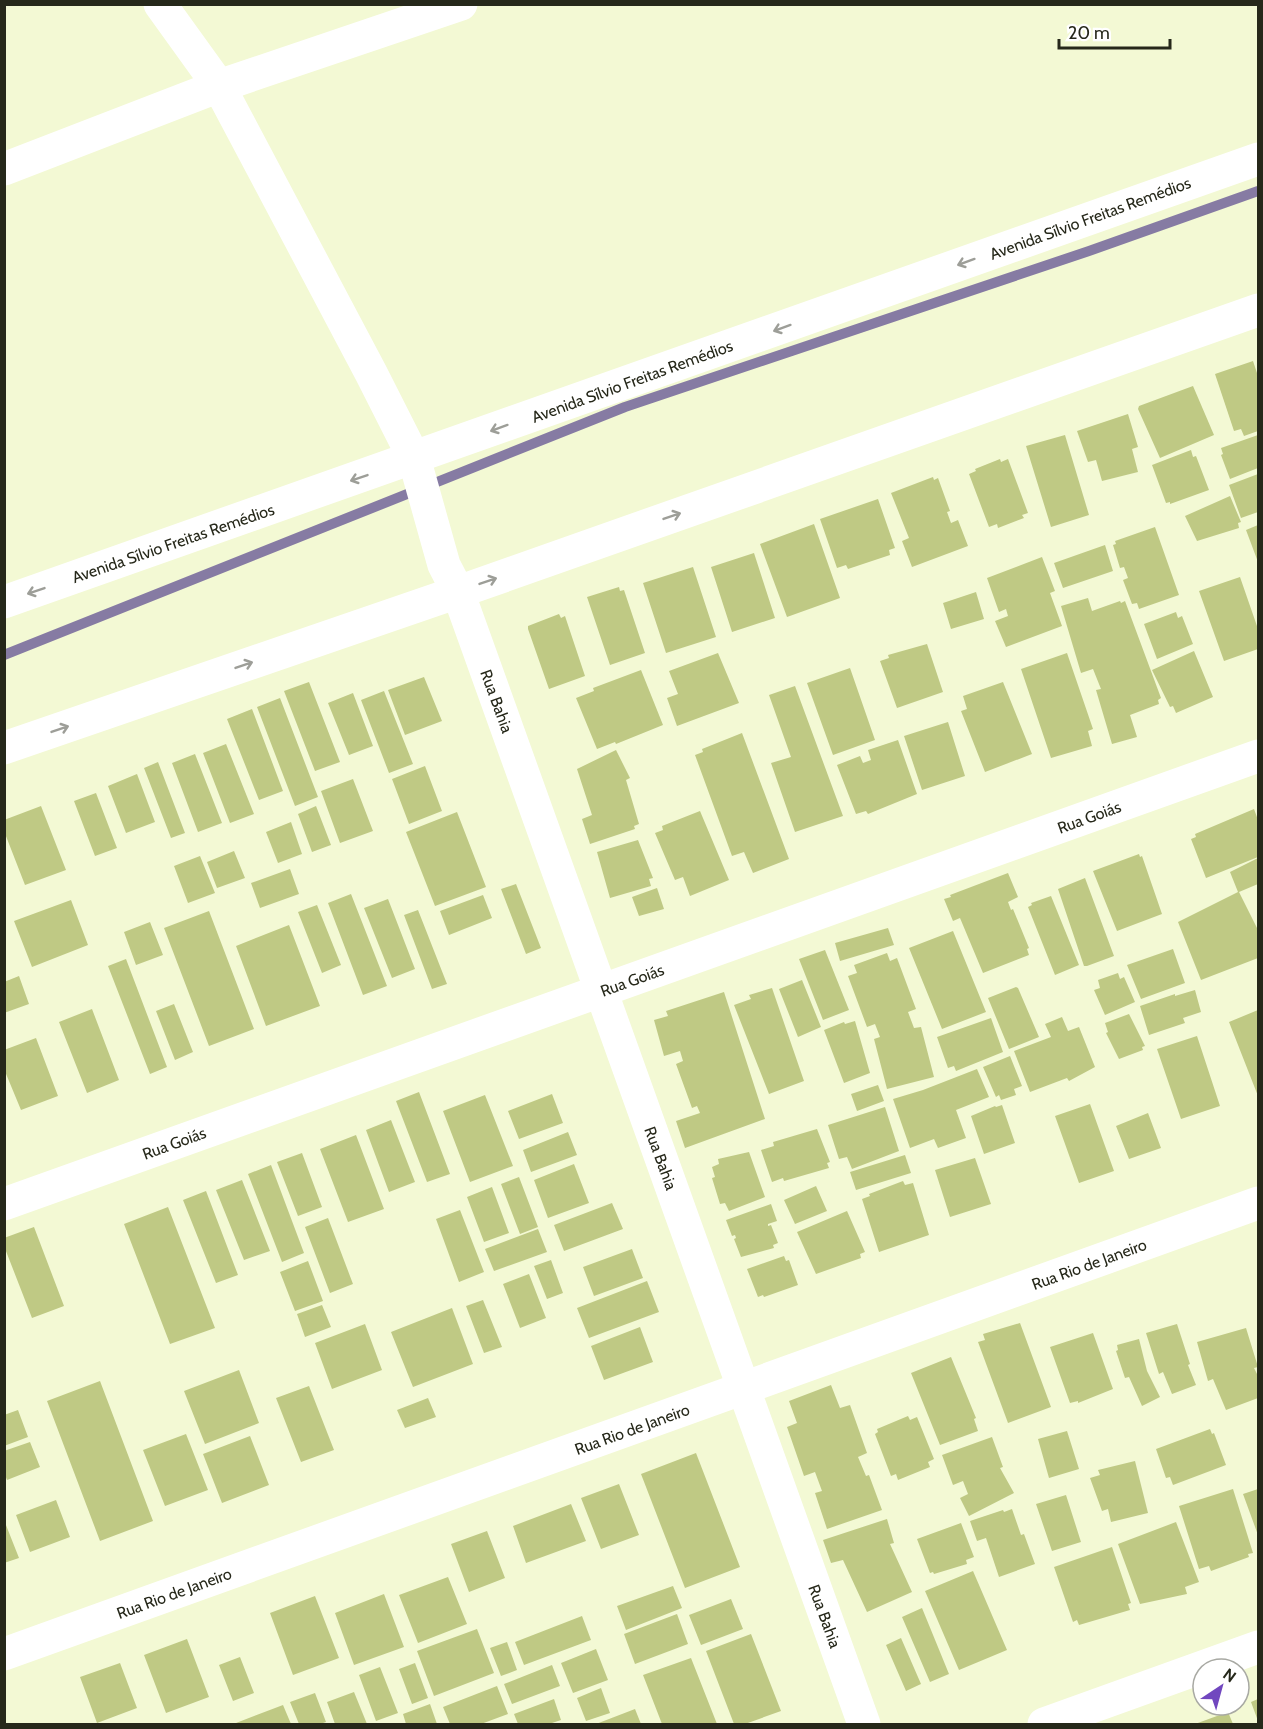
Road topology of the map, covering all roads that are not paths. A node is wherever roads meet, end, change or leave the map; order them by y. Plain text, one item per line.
1 (160, 4) edge
2 (461, 4) edge
3 (219, 86) junction
4 (1258, 159) edge
5 (4, 169) edge
6 (1258, 310) edge
7 (417, 470) junction
8 (451, 578) junction
9 (4, 602) edge
10 (4, 748) edge
11 (1258, 756) edge
12 (601, 991) junction
13 (1258, 1203) edge
14 (4, 1204) edge
15 (743, 1388) junction
16 (1258, 1647) edge
17 (4, 1654) edge
18 (864, 1725) edge
19 (1044, 1725) edge

1 - 3 street, Rua Bahia
2 - 3 street
3 - 5 street
3 - 7 street, Rua Bahia
4 -> 7 street, Avenida Sílvio Freitas Remédios
8 -> 6 street
7 - 8 street, Rua Bahia
7 -> 9 street, Avenida Sílvio Freitas Remédios
10 -> 8 street
8 - 12 street, Rua Bahia
11 - 12 street, Rua Goiás
12 - 14 street, Rua Goiás
12 - 15 street, Rua Bahia
13 - 15 street, Rua Rio de Janeiro
15 - 17 street, Rua Rio de Janeiro
15 - 18 street, Rua Bahia
16 - 19 street

